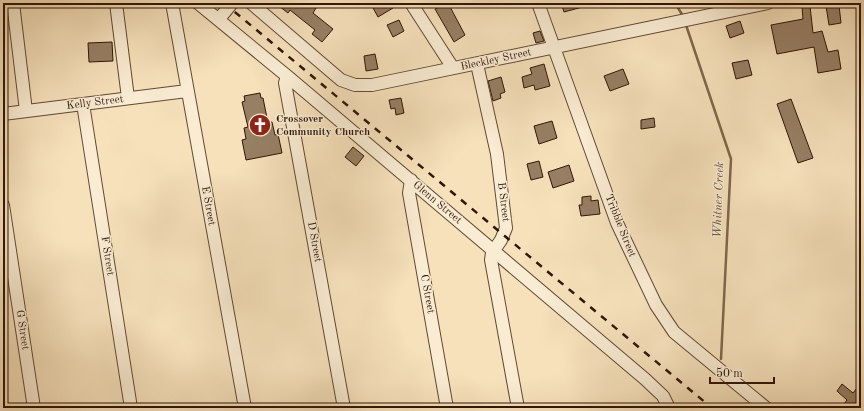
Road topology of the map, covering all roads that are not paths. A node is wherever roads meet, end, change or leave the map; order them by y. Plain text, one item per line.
1 (13, 3) edge
2 (116, 3) edge
3 (172, 3) edge
4 (198, 3) edge
5 (232, 3) edge
6 (250, 3) edge
7 (411, 3) edge
8 (538, 3) edge
9 (768, 3) edge
10 (219, 19) junction
11 (553, 47) junction
12 (477, 64) junction
13 (453, 68) junction
14 (287, 76) junction
15 (187, 91) junction
16 (128, 98) junction
17 (83, 104) junction
18 (26, 111) junction
19 (3, 114) edge
20 (410, 180) junction
21 (3, 205) edge
22 (493, 250) junction
23 (34, 408) edge
24 (131, 408) edge
25 (245, 408) edge
26 (344, 408) edge
27 (447, 408) edge
28 (518, 408) edge
29 (669, 408) edge
30 (766, 408) edge

1 - 18 street
2 - 16 street
3 - 15 street, E Street
4 - 10 street, Glenn Street
5 - 10 street
6 - 13 street, Bleckley Street
7 - 13 street
8 - 11 street, Tribble Street
9 - 11 street, Bleckley Street
10 - 14 street, Glenn Street
11 - 12 street, Bleckley Street
11 - 30 street, Tribble Street
12 - 13 street, Bleckley Street
12 - 22 street, B Street
14 - 20 street, Glenn Street
14 - 26 street, D Street
15 - 16 street, Kelly Street
15 - 25 street, E Street
16 - 17 street, Kelly Street
17 - 18 street, Kelly Street
17 - 24 street, F Street
18 - 19 street, Kelly Street
20 - 22 street, Glenn Street
20 - 27 street, C Street
21 - 23 street, G Street
22 - 28 street
22 - 29 street, Glenn Street

